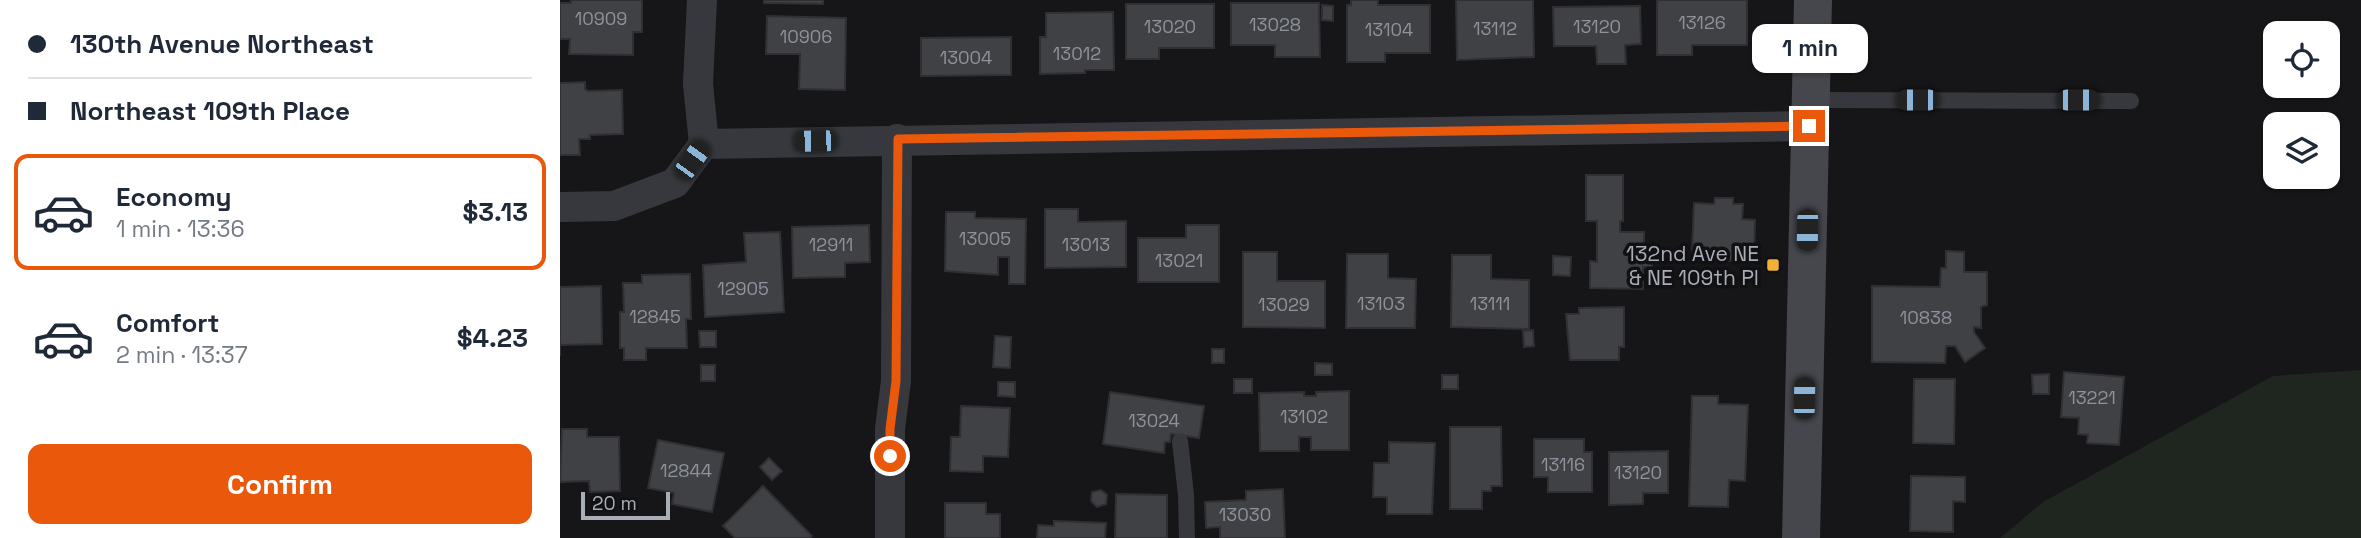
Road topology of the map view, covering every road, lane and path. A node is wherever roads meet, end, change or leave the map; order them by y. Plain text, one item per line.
1 (702, 0) edge
2 (1813, 0) edge
3 (2132, 101) dead end
4 (1810, 113) junction
5 (898, 139) junction
6 (704, 144) junction
7 (560, 207) edge
8 (1180, 441) dead end
9 (890, 538) edge
10 (1187, 538) edge
11 (1801, 538) edge

1 - 6 street
2 - 4 street
3 - 4 lane
4 - 5 street
4 - 11 street
5 - 6 street
5 - 9 street
6 - 7 street
8 - 10 lane

